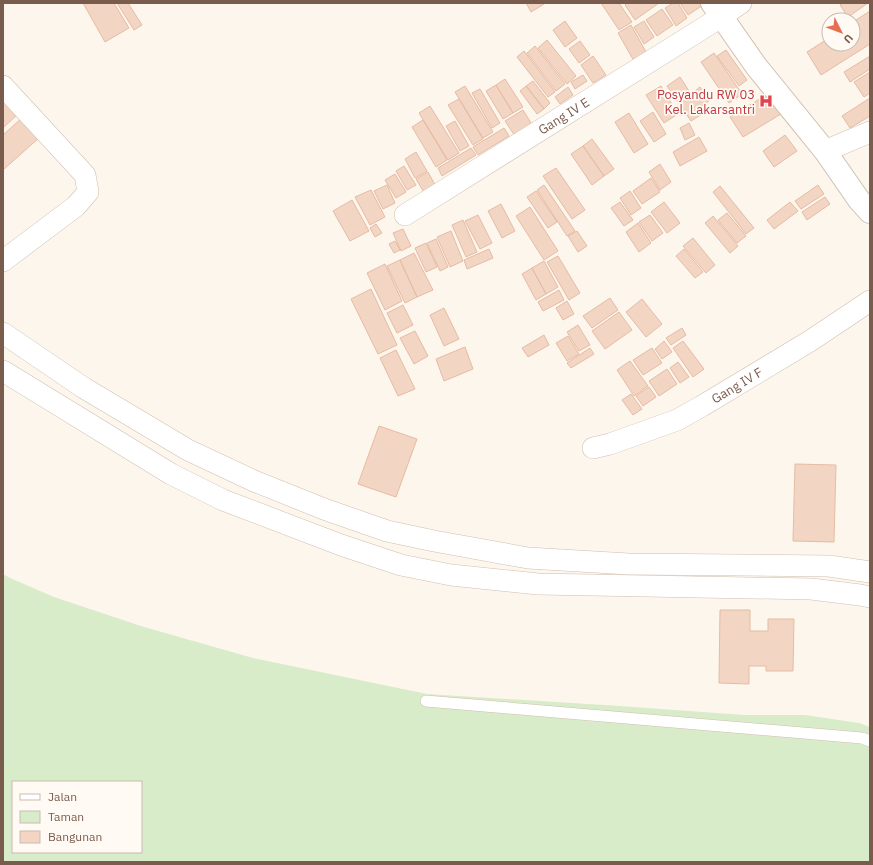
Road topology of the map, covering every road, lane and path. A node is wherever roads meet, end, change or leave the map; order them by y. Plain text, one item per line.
1 (741, 3) edge
2 (716, 10) edge
3 (3, 86) edge
4 (870, 132) edge
5 (825, 151) junction
6 (870, 212) edge
7 (405, 215) dead end
8 (3, 261) edge
9 (870, 301) edge
10 (3, 333) edge
11 (3, 371) edge
12 (593, 448) dead end
13 (458, 545) junction
14 (870, 572) edge
15 (451, 575) junction
16 (870, 597) edge
17 (426, 701) dead end
18 (870, 741) edge

1 - 2 street, Gang IV E
2 - 5 street
2 - 7 street, Gang IV E
3 - 8 street
4 - 5 street
5 - 6 street
9 - 12 street, Gang IV F
10 - 13 street
11 - 15 street
13 - 14 street
13 - 15 street
15 - 16 street
17 - 18 lane

